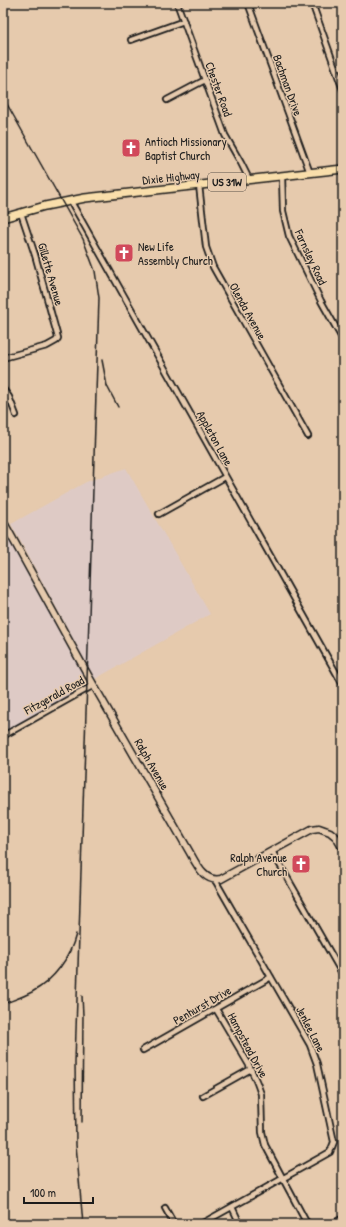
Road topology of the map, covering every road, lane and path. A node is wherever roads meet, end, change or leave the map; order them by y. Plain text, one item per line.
1 (178, 3) edge
2 (248, 3) edge
3 (312, 3) edge
4 (184, 21) junction
5 (131, 40) dead end
6 (205, 80) junction
7 (343, 90) edge
8 (166, 100) dead end
9 (343, 169) edge
10 (310, 173) junction
11 (282, 176) junction
12 (249, 180) junction
13 (199, 185) junction
14 (70, 200) junction
15 (21, 213) junction
16 (3, 218) edge
17 (343, 340) edge
18 (3, 358) edge
19 (3, 390) edge
20 (16, 415) dead end
21 (308, 436) dead end
22 (225, 477) junction
23 (159, 514) dead end
24 (3, 521) edge
25 (94, 685) junction
26 (343, 685) edge
27 (3, 736) edge
28 (343, 849) edge
29 (272, 851) junction
30 (215, 880) junction
31 (343, 975) edge
32 (271, 977) junction
33 (216, 1008) junction
34 (143, 1050) dead end
35 (251, 1069) junction
36 (203, 1096) dead end
37 (283, 1179) junction
38 (232, 1207) junction
39 (165, 1208) dead end
40 (343, 1218) edge
41 (174, 1224) edge
42 (201, 1224) edge
43 (240, 1224) edge
44 (309, 1224) edge
45 (332, 1224) edge

1 - 4 street, Chester Road
2 - 10 street, Bachman Drive
3 - 7 street
4 - 5 street
4 - 6 street, Chester Road
6 - 8 street
6 - 12 street, Chester Road
9 - 10 main road, Dixie Highway / US 31W
10 - 11 main road, Dixie Highway / US 31W
11 - 12 main road, Dixie Highway / US 31W
11 - 17 street, Farnsley Road
12 - 13 main road, Dixie Highway / US 31W
13 - 14 main road, Dixie Highway / US 31W
13 - 21 street, Olenda Avenue
14 - 15 main road, Dixie Highway / US 31W
14 - 22 street, Appleton Lane
15 - 16 main road, Dixie Highway / US 31W
15 - 18 street, Gillette Avenue
19 - 20 street
22 - 23 street
22 - 26 street, Appleton Lane
24 - 25 street, Ralph Avenue
25 - 27 street, Fitzgerald Road
25 - 30 street, Ralph Avenue
28 - 29 street
29 - 30 street
29 - 31 street
30 - 32 street, Jenlee Lane
32 - 33 street, Penhurst Drive
32 - 37 street, Jenlee Lane
33 - 34 street, Penhurst Drive
33 - 35 street, Hampstead Drive
35 - 36 street
35 - 37 street, Hampstead Drive
37 - 38 street, Jenlee Lane
37 - 44 street, Hampstead Drive
38 - 42 street, Jenlee Lane
38 - 43 street
39 - 41 street
40 - 45 street

